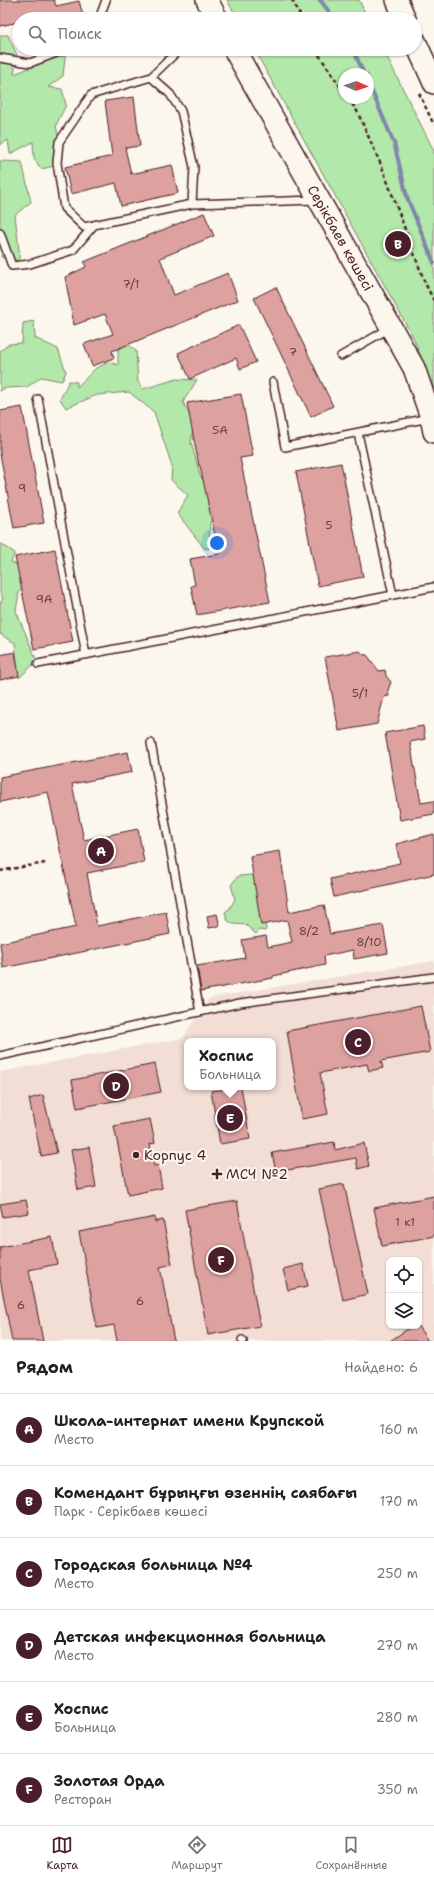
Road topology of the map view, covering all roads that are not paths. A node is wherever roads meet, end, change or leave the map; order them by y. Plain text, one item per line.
1 (106, 0) edge
2 (397, 0) edge
3 (102, 12) edge
4 (402, 12) edge
5 (48, 56) edge
6 (173, 56) edge
7 (238, 56) edge
8 (419, 56) edge
9 (0, 58) edge
10 (151, 77) junction
11 (426, 88) edge
12 (320, 200) junction
13 (192, 204) junction
14 (94, 225) junction
15 (0, 233) edge
16 (392, 326) junction
17 (341, 356) dead end
18 (273, 382) dead end
19 (38, 399) dead end
20 (433, 425) edge
21 (358, 433) junction
22 (434, 587) edge
23 (393, 595) junction
24 (86, 655) junction
25 (38, 664) dead end
26 (151, 743) dead end
27 (434, 977) edge
28 (200, 1012) junction
29 (0, 1056) edge

1 - 3 lane
2 - 4 street
5 - 9 lane
6 - 10 lane
7 - 12 street, Серікбаев көшесі
8 - 11 street
10 - 13 lane
10 - 14 lane
12 - 13 lane
12 - 16 street, Серікбаев көшесі
13 - 14 lane
14 - 15 lane
16 - 17 lane
16 - 20 street, Серікбаев көшесі
18 - 21 lane
19 - 24 lane
20 - 21 lane
21 - 23 lane
22 - 23 lane
23 - 24 lane
24 - 25 lane
26 - 28 lane
27 - 28 lane
28 - 29 lane

